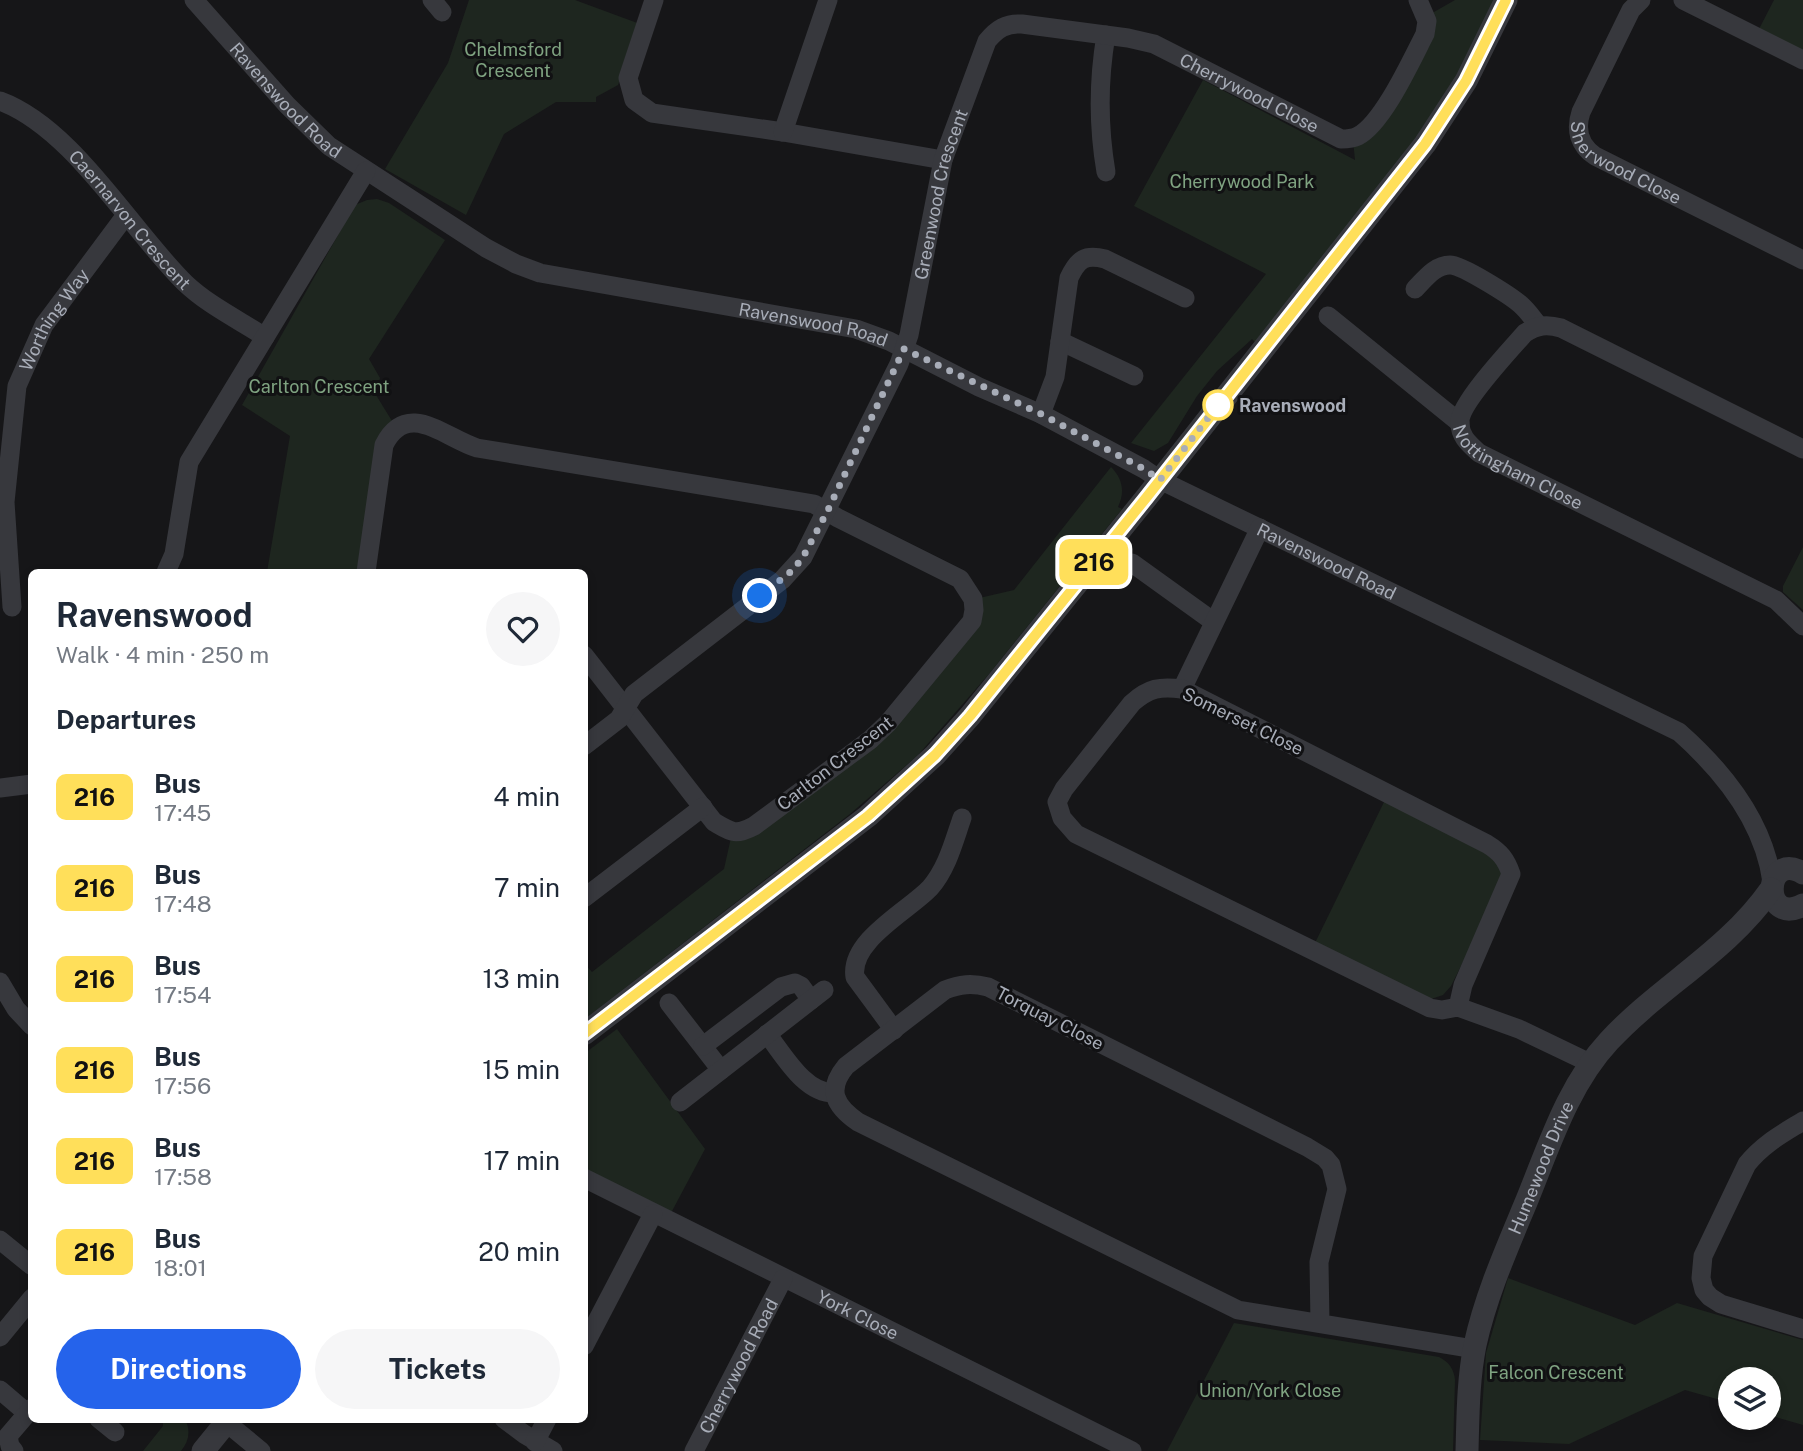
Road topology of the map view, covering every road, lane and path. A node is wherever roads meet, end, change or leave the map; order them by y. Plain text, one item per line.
1 (194, 0) edge
2 (654, 0) edge
3 (828, 0) edge
4 (1418, 0) edge
5 (1506, 0) edge
6 (1641, 0) edge
7 (1683, 0) edge
8 (1106, 35) junction
9 (988, 41) joint
10 (1803, 60) edge
11 (0, 101) edge
12 (783, 132) junction
13 (943, 160) junction
14 (366, 171) junction
15 (1107, 172) dead end
16 (127, 215) junction
17 (1803, 260) edge
18 (1416, 289) dead end
19 (1185, 298) dead end
20 (1328, 316) dead end
21 (1539, 326) junction
22 (265, 337) junction
23 (1060, 341) junction
24 (904, 349) junction
25 (1134, 376) dead end
26 (1041, 414) junction
27 (1460, 423) junction
28 (1803, 449) edge
29 (1160, 480) junction
30 (827, 512) junction
31 (1260, 528) junction
32 (1132, 563) dead end
33 (167, 569) edge
34 (366, 569) edge
35 (15, 606) edge
36 (1214, 622) junction
37 (1803, 625) edge
38 (588, 660) edge
39 (1182, 689) junction
40 (626, 708) junction
41 (588, 743) edge
42 (28, 784) edge
43 (0, 788) edge
44 (703, 807) junction
45 (962, 818) dead end
46 (1789, 876) edge
47 (588, 895) edge
48 (1796, 907) edge
49 (1723, 944) junction
50 (0, 982) edge
51 (669, 1003) dead end
52 (1458, 1007) junction
53 (28, 1022) edge
54 (894, 1030) junction
55 (588, 1031) edge
56 (767, 1034) junction
57 (703, 1046) junction
58 (1592, 1064) junction
59 (721, 1070) junction
60 (834, 1093) junction
61 (680, 1102) dead end
62 (1803, 1121) edge
63 (588, 1180) edge
64 (653, 1214) junction
65 (0, 1240) edge
66 (28, 1263) edge
67 (783, 1279) junction
68 (28, 1303) edge
69 (1320, 1323) junction
70 (1803, 1329) edge
71 (0, 1336) edge
72 (588, 1338) edge
73 (1475, 1349) junction
74 (0, 1390) edge
75 (28, 1409) edge
76 (28, 1411) edge
77 (224, 1423) edge
78 (229, 1423) edge
79 (509, 1423) edge
80 (545, 1423) edge
81 (535, 1442) junction
82 (14, 1451) edge
83 (203, 1451) edge
84 (261, 1451) edge
85 (553, 1451) edge
86 (694, 1451) edge
87 (1132, 1451) edge
88 (1467, 1451) edge

1 - 14 street, Ravenswood Road
2 - 12 street
3 - 12 street
4 - 8 street, Cherrywood Close
5 - 29 street
6 - 17 street, Sherwood Close
7 - 10 street
8 - 9 street, Cherrywood Close
8 - 15 street
9 - 13 street, Greenwood Crescent
11 - 16 street, Caernarvon Crescent
12 - 13 street
13 - 24 street, Greenwood Crescent
14 - 22 street
14 - 24 street, Ravenswood Road
16 - 22 street, Caernarvon Crescent
16 - 35 street, Worthing Way
18 - 21 street
19 - 23 street
20 - 27 street
21 - 27 street, Nottingham Close
21 - 28 street
22 - 33 street
23 - 25 street
23 - 26 street
24 - 26 street, Ravenswood Road
24 - 30 street, Greenwood Crescent
26 - 29 street, Ravenswood Road
27 - 37 street, Nottingham Close
29 - 31 street, Ravenswood Road
29 - 55 street
30 - 34 street, Carlton Crescent
30 - 40 street, Greenwood Crescent
30 - 44 street, Carlton Crescent
31 - 36 street
31 - 46 street, Ravenswood Road
32 - 36 street
36 - 39 street
38 - 40 street, Carlton Crescent
39 - 52 street, Somerset Close
39 - 52 street, Somerset Close
40 - 41 street, Greenwood Crescent
40 - 44 street, Carlton Crescent
42 - 43 street
44 - 47 street
45 - 54 street
46 - 48 street
46 - 49 street, Humewood Drive
48 - 49 street, Humewood Drive
49 - 58 street, Humewood Drive
50 - 53 street
51 - 57 street
52 - 58 street, Somerset Close
54 - 60 street, Torquay Close
54 - 69 street, Torquay Close
56 - 57 street
56 - 59 street
56 - 60 street
57 - 59 street
58 - 73 street, Humewood Drive
59 - 61 street
60 - 69 street
62 - 70 street
63 - 64 street, York Close
64 - 67 street, York Close
64 - 72 street
65 - 66 street
67 - 86 street, Cherrywood Road
67 - 87 street, York Close
68 - 71 street
69 - 73 street
73 - 88 street, Humewood Drive
74 - 75 street
76 - 82 street
77 - 83 street
78 - 84 street
79 - 81 street
80 - 81 street
81 - 85 street

